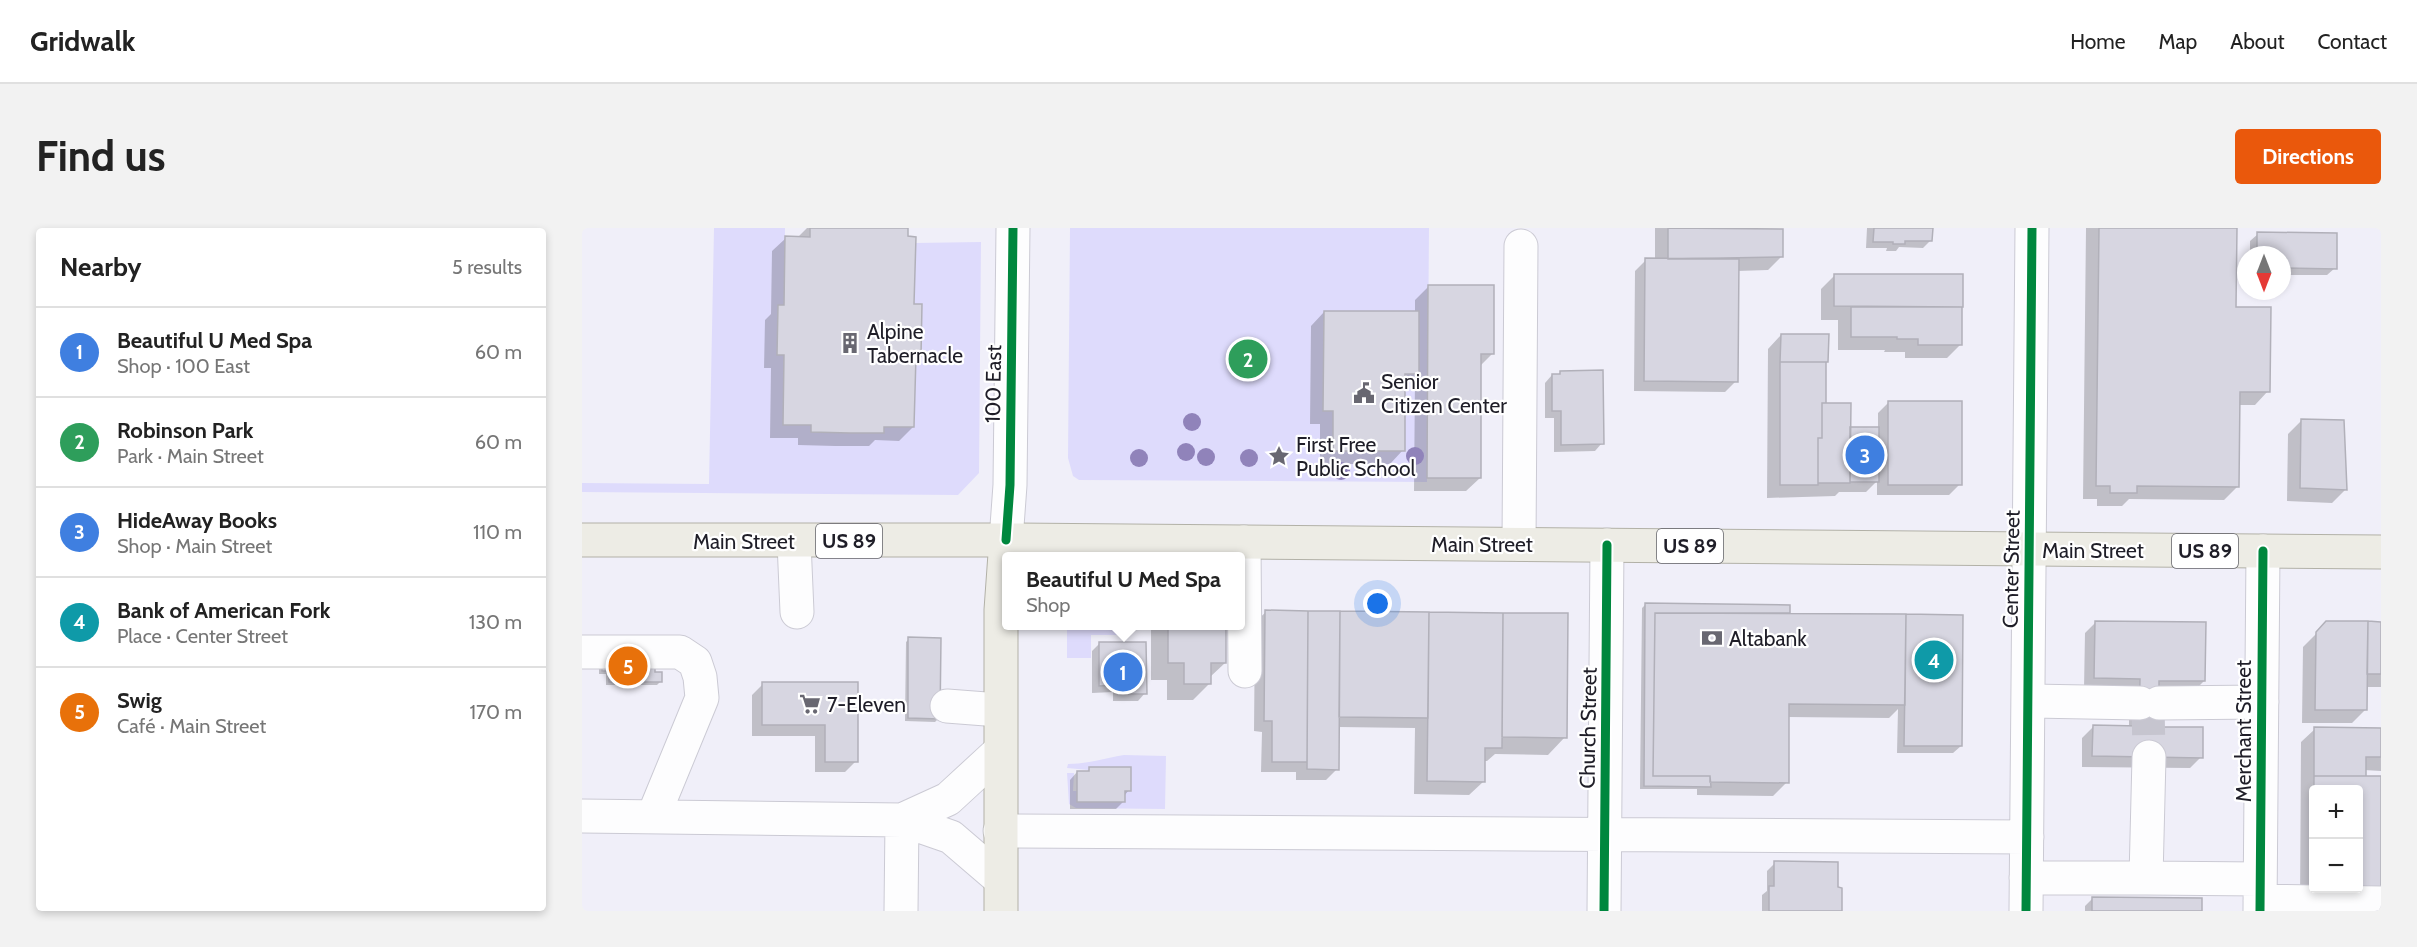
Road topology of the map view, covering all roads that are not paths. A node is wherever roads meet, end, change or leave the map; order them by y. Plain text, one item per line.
1 (1013, 228) edge
2 (2032, 228) edge
3 (1521, 246) dead end
4 (582, 540) edge
5 (1006, 540) junction
6 (794, 542) junction
7 (1244, 542) junction
8 (1519, 544) junction
9 (1607, 545) junction
10 (2030, 550) junction
11 (1005, 552) edge
12 (1244, 552) edge
13 (2263, 552) junction
14 (2381, 552) edge
15 (1002, 596) edge
16 (797, 612) dead end
17 (1245, 630) edge
18 (582, 652) edge
19 (1245, 671) dead end
20 (2028, 701) junction
21 (2262, 702) junction
22 (947, 706) dead end
23 (999, 710) junction
24 (999, 752) junction
25 (2149, 757) tunnel mouth
26 (582, 816) edge
27 (652, 817) junction
28 (902, 820) junction
29 (1000, 831) junction
30 (1605, 834) junction
31 (2027, 837) junction
32 (2026, 878) junction
33 (2146, 878) junction
34 (1000, 895) edge
35 (2260, 897) edge
36 (2381, 903) edge
37 (901, 911) edge
38 (1604, 911) edge
39 (2026, 911) edge

1 - 5 street, 100 East
2 - 10 street, Center Street
3 - 8 street
4 - 6 main road, Main Street / US 89
5 - 6 main road, Main Street / US 89
5 - 7 main road, Main Street / US 89
5 - 11 main road, 100 East
6 - 16 street
7 - 8 main road, Main Street / US 89
7 - 12 street
8 - 9 main road, Main Street / US 89
9 - 10 main road, Main Street / US 89
9 - 30 street, Church Street
10 - 13 main road, Main Street / US 89
10 - 20 street, Center Street
13 - 14 main road, Main Street / US 89
13 - 21 street, Merchant Street
15 - 23 main road, 100 East
17 - 19 street
18 - 27 street
20 - 21 street
20 - 31 street, Center Street
21 - 35 street, Merchant Street
22 - 23 street
23 - 24 main road, 100 East
24 - 28 street
24 - 29 main road, 100 East
25 - 33 street
26 - 27 street
27 - 28 street
28 - 34 street
28 - 37 street
29 - 30 street
29 - 34 main road, 100 East
30 - 31 street
30 - 38 street, Church Street
31 - 32 street, Center Street
32 - 33 street
32 - 39 street, Center Street
33 - 35 street
35 - 36 street

